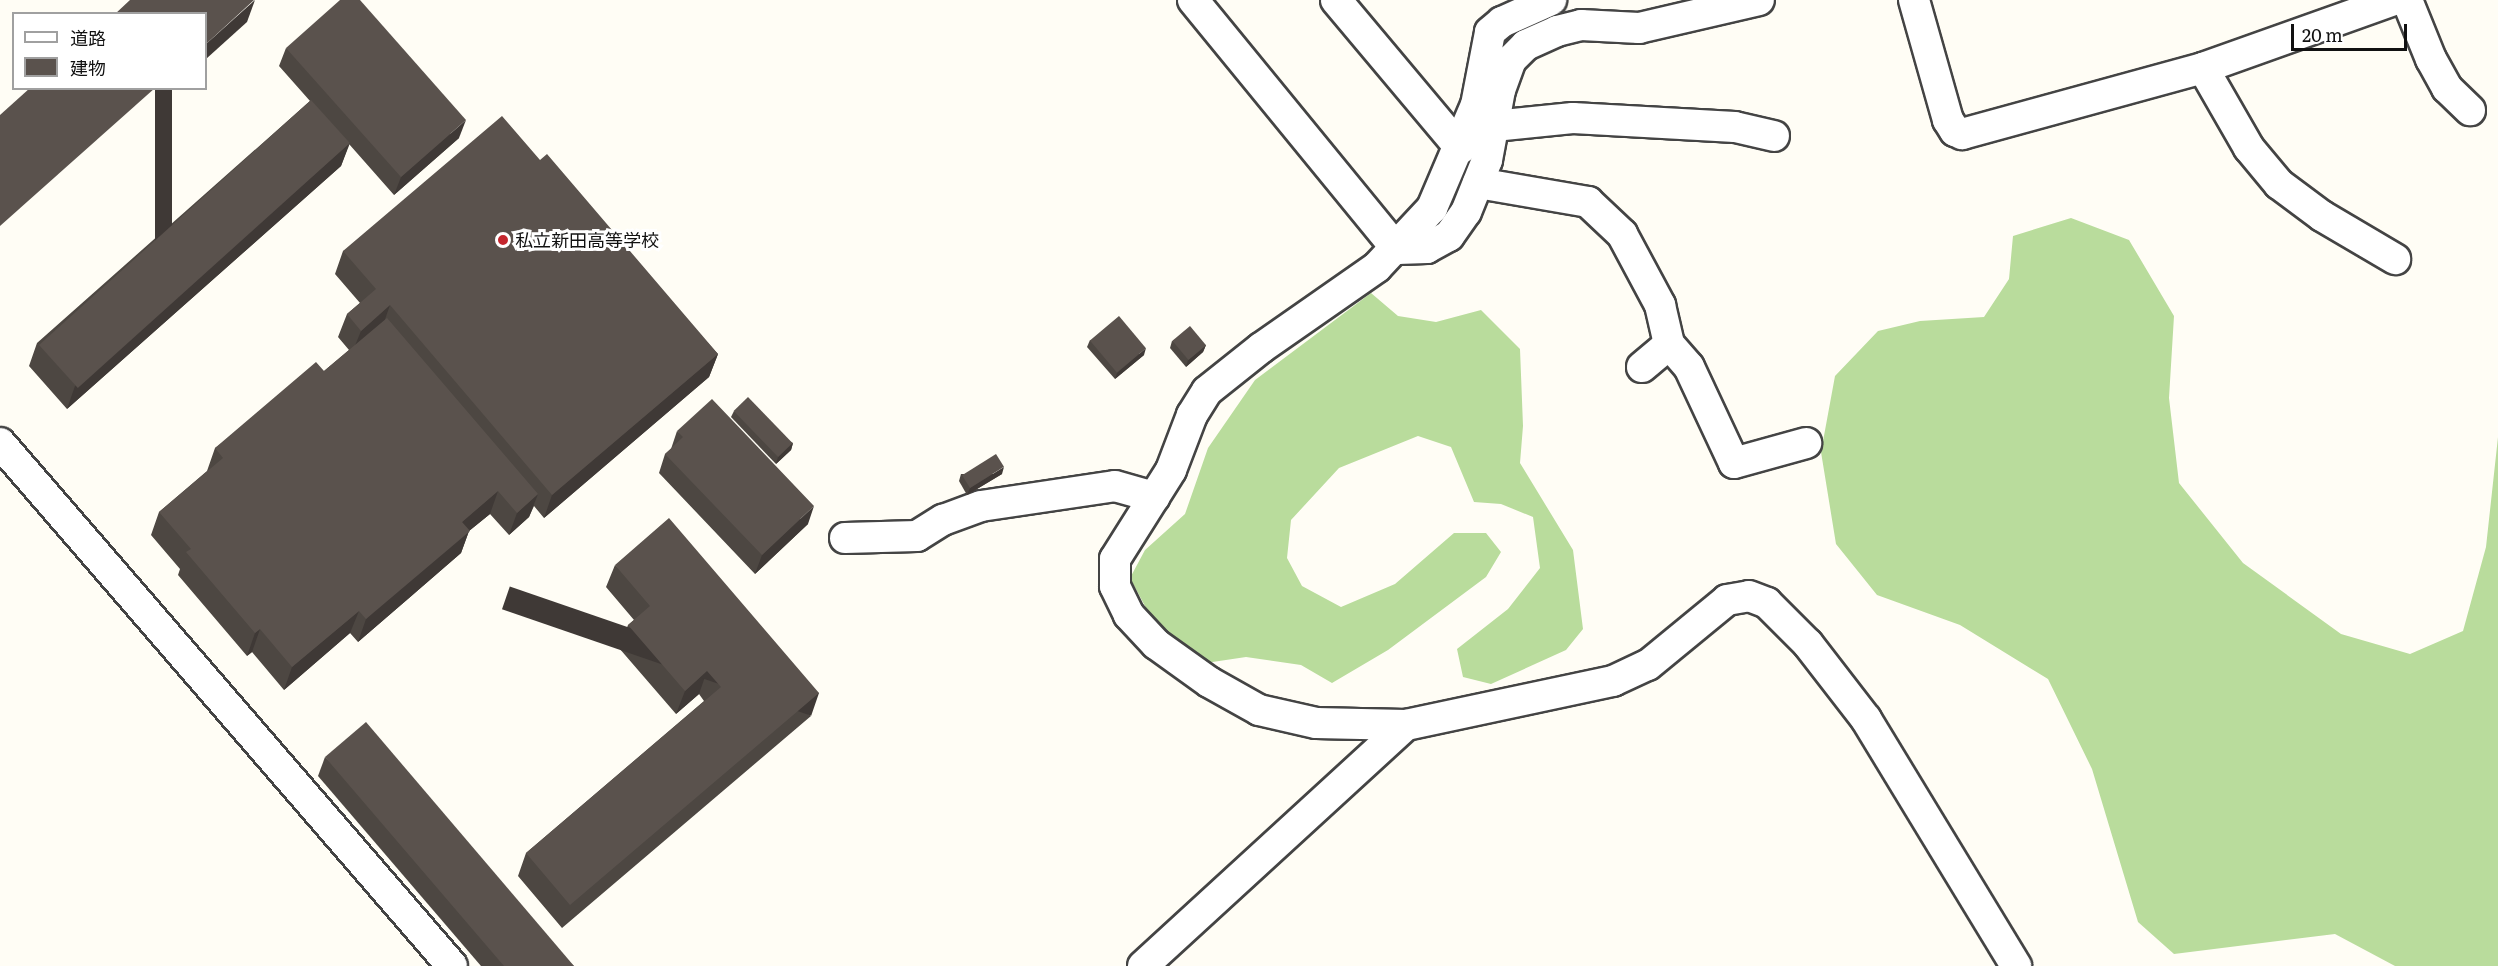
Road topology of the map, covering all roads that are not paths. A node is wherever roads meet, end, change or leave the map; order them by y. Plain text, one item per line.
1 (1193, 0) edge
2 (1336, 0) edge
3 (1551, 0) edge
4 (1759, 0) edge
5 (1914, 0) edge
6 (2394, 0) edge
7 (2407, 0) edge
8 (2203, 68) junction
9 (2469, 110) dead end
10 (1494, 126) junction
11 (1774, 136) dead end
12 (1461, 149) junction
13 (1478, 183) junction
14 (1397, 249) junction
15 (2395, 259) dead end
16 (1669, 344) junction
17 (1642, 367) dead end
18 (0, 443) edge
19 (1806, 443) dead end
20 (1154, 497) junction
21 (845, 538) dead end
22 (1406, 725) junction
23 (452, 966) edge
24 (1143, 966) edge
25 (2016, 966) edge

1 - 14 street
2 - 12 street
3 - 12 street
4 - 10 street
5 - 8 street
6 - 8 street
7 - 9 street
8 - 15 street
10 - 11 street
10 - 13 street
12 - 14 street
13 - 14 street
13 - 16 street
14 - 20 street
16 - 17 street
16 - 19 street
18 - 23 street
20 - 21 street
20 - 22 street
22 - 24 street
22 - 25 street

